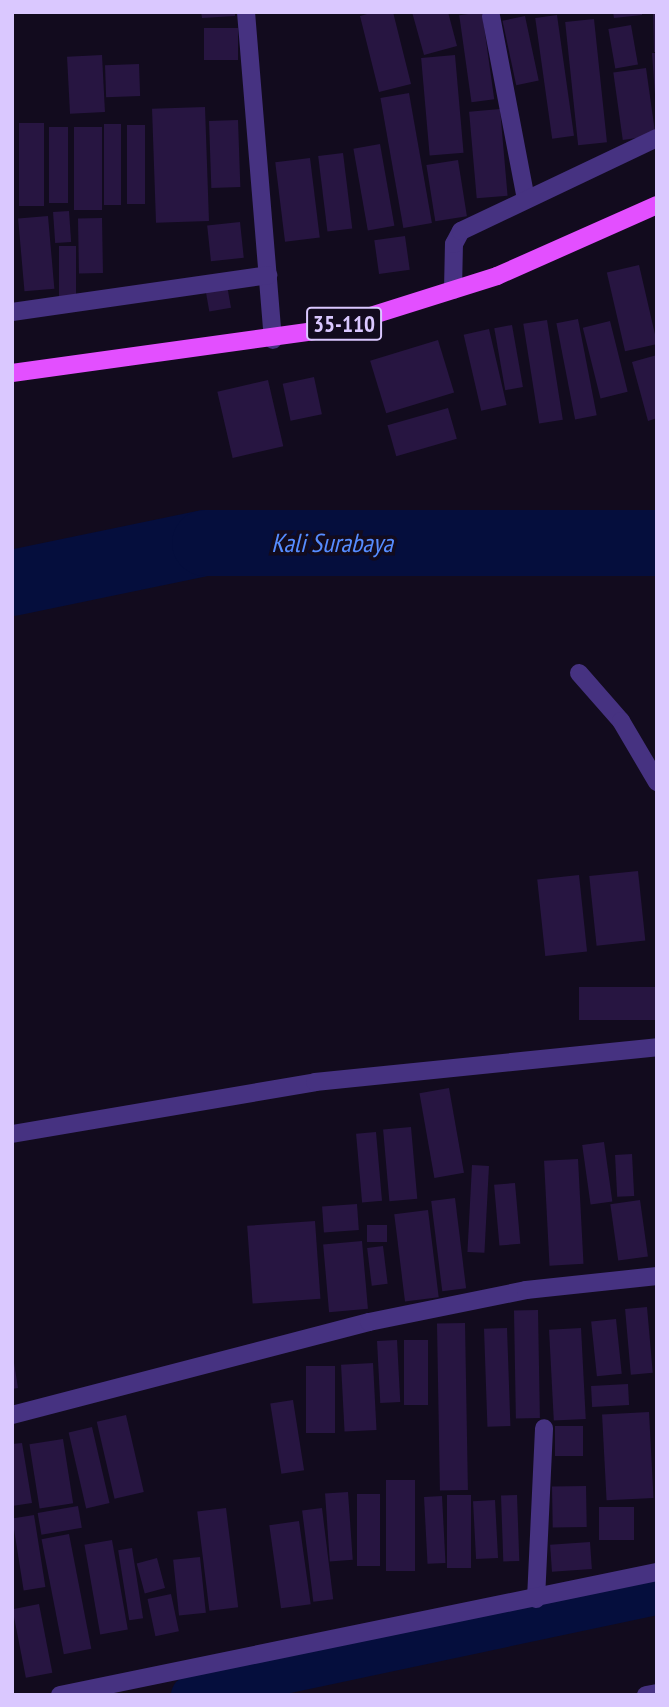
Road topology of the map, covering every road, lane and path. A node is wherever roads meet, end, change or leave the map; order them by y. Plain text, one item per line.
1 (246, 12) edge
2 (491, 16) dead end
3 (657, 138) edge
4 (526, 200) junction
5 (657, 205) edge
6 (268, 275) junction
7 (453, 290) junction
8 (12, 312) edge
9 (273, 340) junction
10 (12, 373) edge
11 (579, 673) dead end
12 (657, 782) edge
13 (657, 1047) edge
14 (12, 1134) edge
15 (657, 1276) edge
16 (12, 1416) edge
17 (544, 1428) dead end
18 (657, 1572) edge
19 (536, 1599) junction
20 (657, 1693) edge
21 (60, 1695) edge
22 (646, 1695) edge

1 - 6 street
2 - 4 street
3 - 4 street
4 - 7 street
5 - 7 main road, 35-110
6 - 8 street
6 - 9 street
7 - 9 main road, 35-110
9 - 10 main road, 35-110
11 - 12 street
13 - 14 street
15 - 16 street
17 - 19 street
18 - 19 street
19 - 21 street
20 - 22 street

